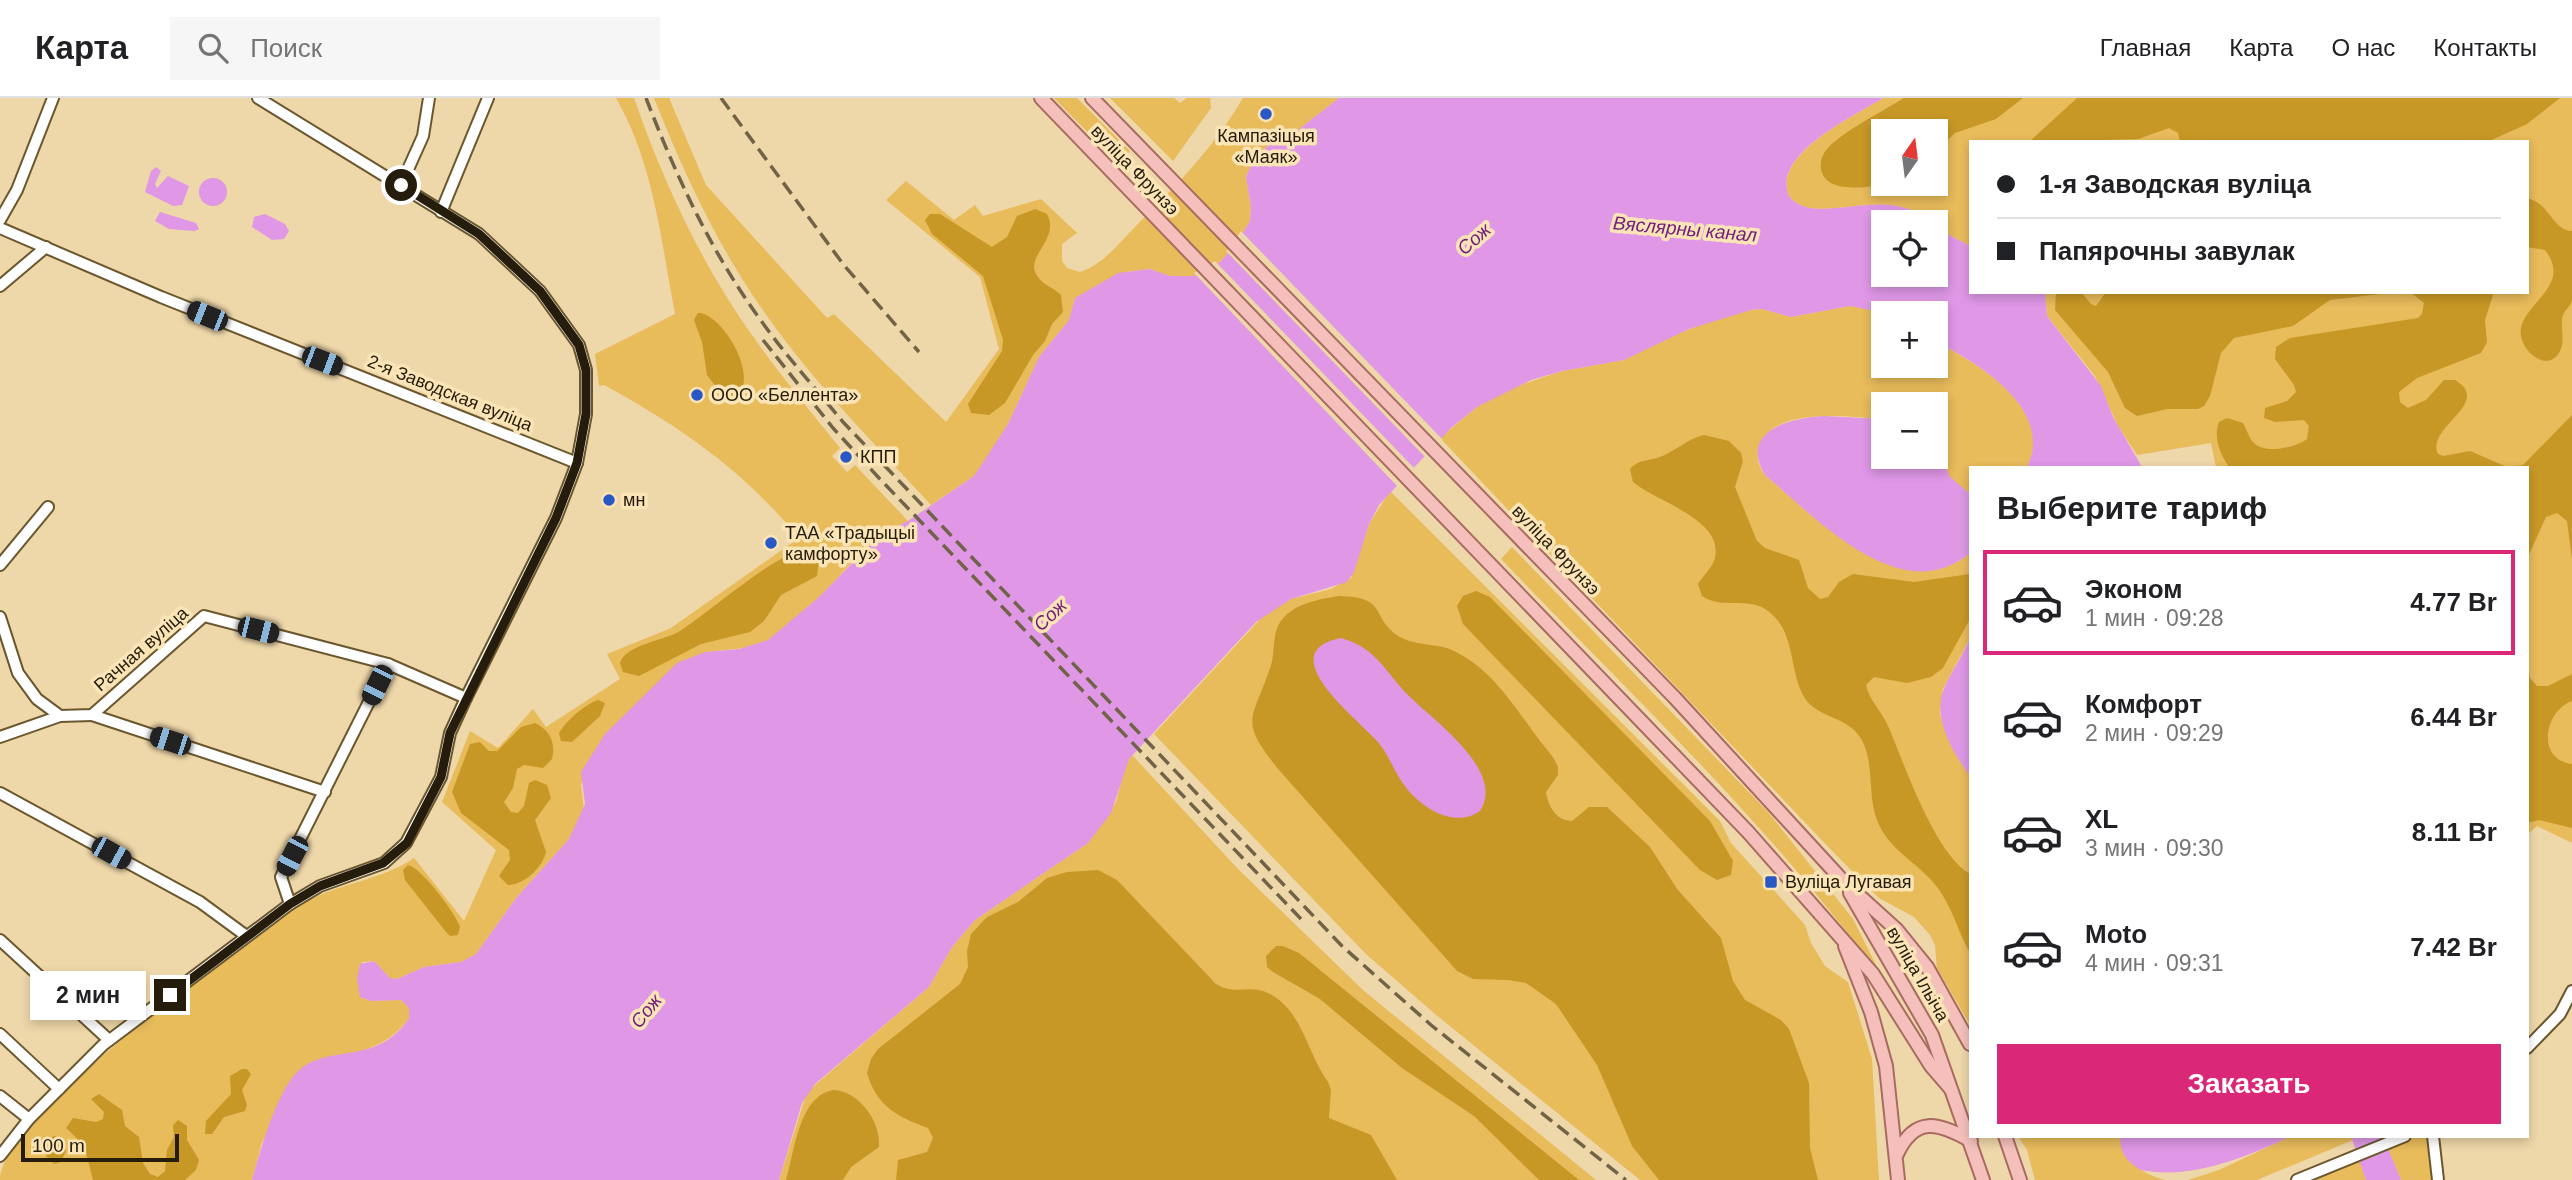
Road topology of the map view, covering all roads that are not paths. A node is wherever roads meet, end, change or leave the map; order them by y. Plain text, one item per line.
1 (53, 98) edge
2 (258, 98) edge
3 (429, 98) edge
4 (488, 98) edge
5 (1041, 98) edge
6 (1092, 98) edge
7 (401, 185) junction
8 (441, 212) junction
9 (0, 220) edge
10 (0, 228) edge
11 (46, 247) junction
12 (0, 286) edge
13 (577, 463) junction
14 (48, 507) dead end
15 (0, 565) edge
16 (0, 617) edge
17 (388, 664) junction
18 (466, 698) junction
19 (92, 715) junction
20 (60, 716) junction
21 (0, 737) edge
22 (325, 792) junction
23 (0, 793) edge
24 (1844, 882) junction
25 (290, 904) junction
26 (245, 935) junction
27 (1842, 936) junction
28 (0, 940) edge
29 (2572, 991) edge
30 (0, 1034) edge
31 (109, 1040) junction
32 (1969, 1042) edge
33 (2529, 1046) edge
34 (59, 1088) junction
35 (1950, 1088) junction
36 (0, 1096) edge
37 (29, 1119) junction
38 (1969, 1136) edge
39 (1970, 1138) edge
40 (2007, 1138) edge
41 (2400, 1138) edge
42 (2433, 1138) edge
43 (1971, 1141) junction
44 (1897, 1154) junction
45 (0, 1156) edge
46 (1898, 1180) edge
47 (1983, 1180) edge
48 (2020, 1180) edge
49 (2297, 1180) edge
50 (2438, 1180) edge

1 - 9 street
2 - 7 street
3 - 7 street
4 - 8 street
5 - 27 main road, вуліца Фрунзэ
6 - 24 main road, вуліца Фрунзэ
7 - 8 street
8 - 13 street
10 - 11 street, 2-я Заводская вуліца
11 - 12 street
11 - 13 street, 2-я Заводская вуліца
13 - 18 street
14 - 15 street
16 - 20 street
17 - 18 street, Рачная вуліца
17 - 19 street, Рачная вуліца
17 - 22 street
18 - 25 street
19 - 20 street, Рачная вуліца
19 - 22 street
20 - 21 street, Рачная вуліца
22 - 25 street
23 - 26 street
24 - 32 main road, вуліца Фрунзэ
24 - 35 main road, вуліца Ільіча
25 - 26 street
26 - 31 street
27 - 35 main road, вуліца Ільіча
27 - 44 main road
28 - 31 street
29 - 33 street
30 - 34 street
31 - 34 street
34 - 37 street
35 - 38 main road, вуліца Ільіча
36 - 37 street
37 - 45 street
39 - 43 main road, вуліца Ільіча
40 - 48 main road
41 - 49 street
42 - 50 street
43 - 44 main road
43 - 47 main road, вуліца Ільіча
44 - 46 main road

